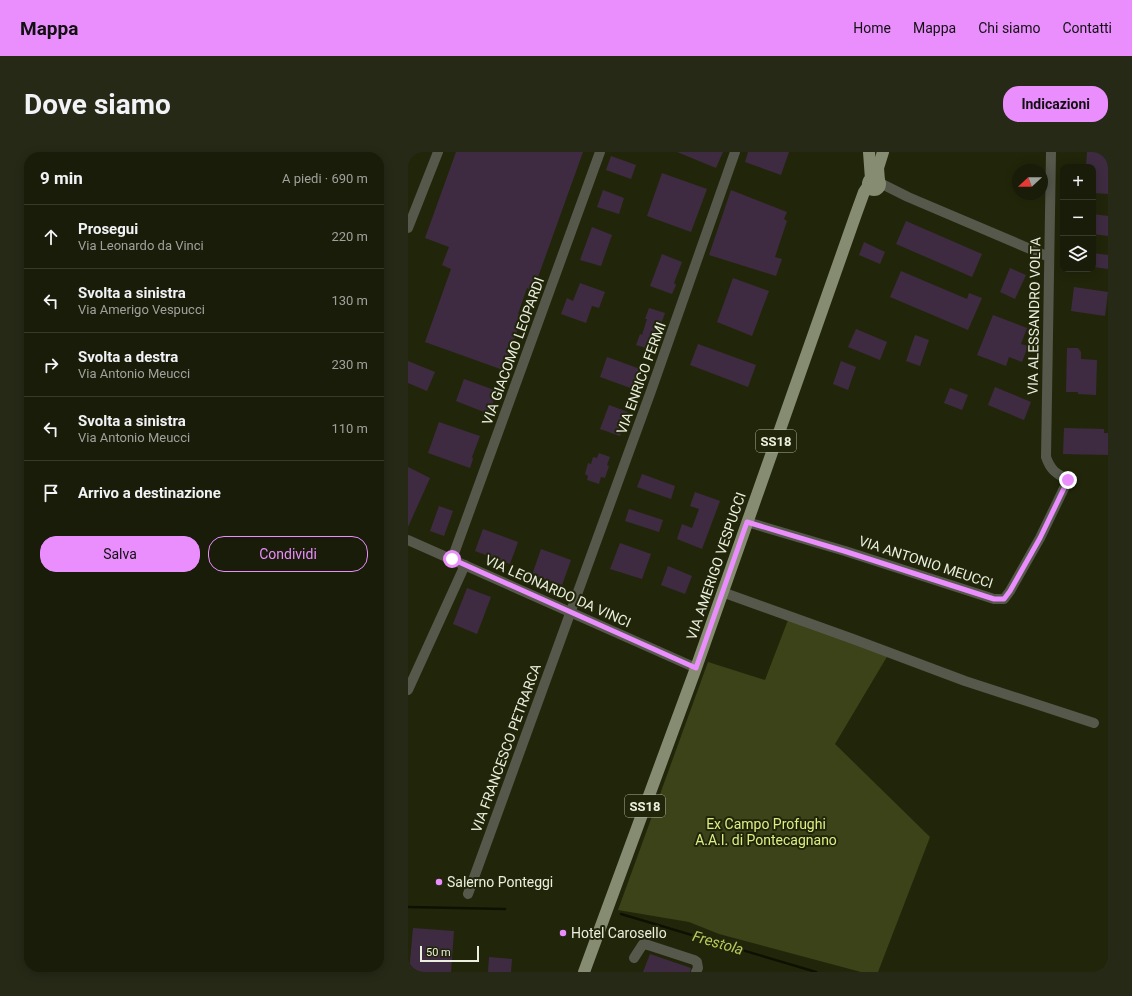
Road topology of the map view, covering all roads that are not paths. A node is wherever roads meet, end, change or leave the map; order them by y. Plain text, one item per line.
1 (438, 152) edge
2 (600, 152) edge
3 (735, 152) edge
4 (869, 152) edge
5 (883, 152) edge
6 (1051, 152) edge
7 (876, 184) junction
8 (408, 228) edge
9 (1049, 257) junction
10 (1060, 476) joint
11 (747, 522) junction
12 (408, 540) edge
13 (452, 559) junction
14 (465, 565) junction
15 (722, 592) junction
16 (571, 612) junction
17 (696, 668) junction
18 (408, 690) edge
19 (1094, 723) dead end
20 (468, 894) dead end
21 (634, 958) dead end
22 (584, 972) edge
23 (696, 972) edge

1 - 8 street
2 - 13 street, VIA GIACOMO LEOPARDI
3 - 16 street, VIA ENRICO FERMI
4 - 7 main road, SS18
5 - 7 main road, SS18
6 - 9 street, VIA ALESSANDRO VOLTA
7 - 9 street
7 - 11 main road, VIA AMERIGO VESPUCCI / SS18
9 - 10 street, VIA ALESSANDRO VOLTA
10 - 11 street, VIA ANTONIO MEUCCI
11 - 15 main road, VIA AMERIGO VESPUCCI / SS18
12 - 13 street, VIA LEONARDO DA VINCI
13 - 14 street, VIA LEONARDO DA VINCI
14 - 16 street, VIA LEONARDO DA VINCI
14 - 18 street
15 - 17 main road, VIA AMERIGO VESPUCCI / SS18
15 - 19 street
16 - 17 street, VIA LEONARDO DA VINCI
16 - 20 street, VIA FRANCESCO PETRARCA
17 - 22 main road, VIA AMERIGO VESPUCCI / SS18
21 - 23 street

